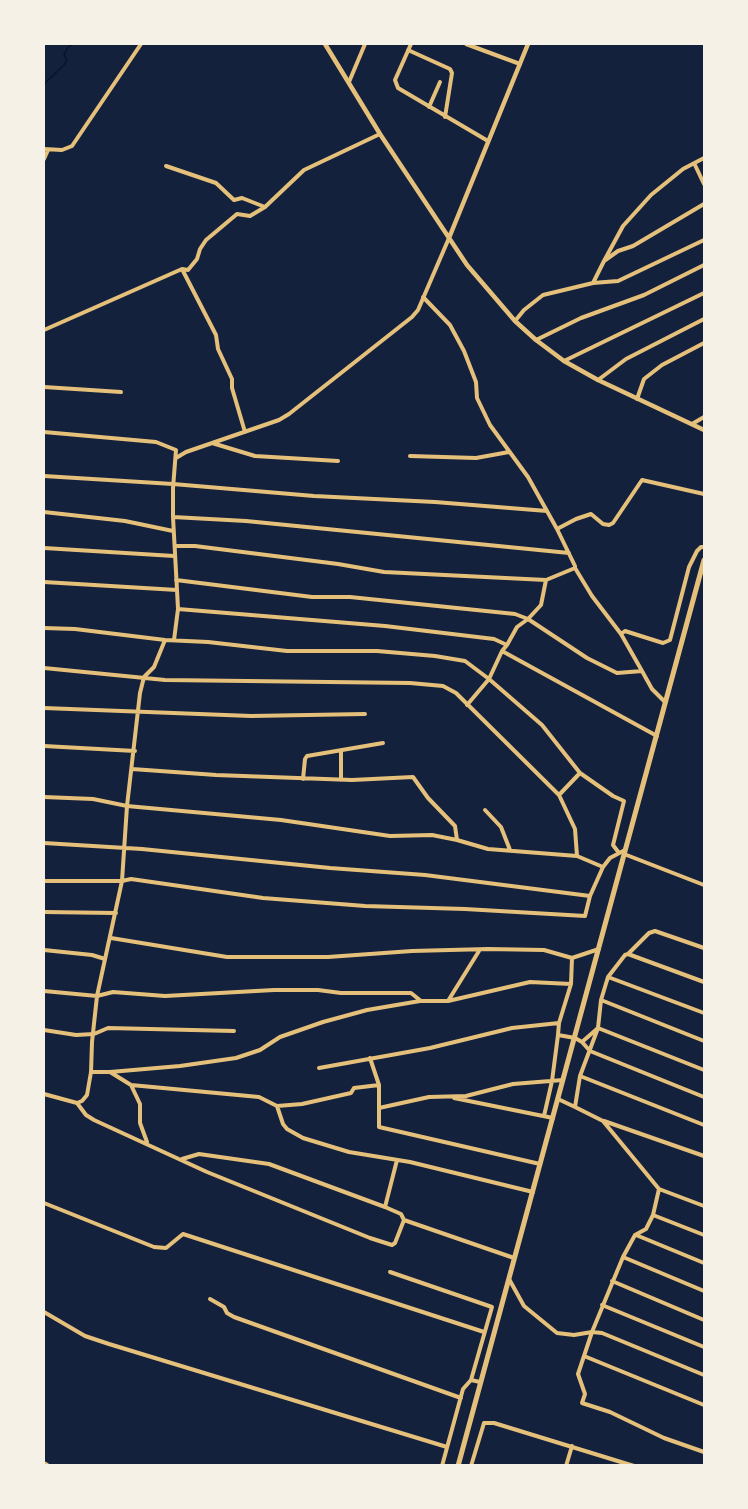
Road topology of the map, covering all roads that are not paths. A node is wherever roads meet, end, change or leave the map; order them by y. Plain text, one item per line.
1 (141, 44) edge
2 (325, 44) edge
3 (358, 44) edge
4 (365, 44) edge
5 (411, 44) edge
6 (466, 44) edge
7 (528, 44) edge
8 (363, 50) junction
9 (408, 50) junction
10 (520, 64) junction
11 (349, 82) junction
12 (440, 82) dead end
13 (429, 107) junction
14 (445, 117) junction
15 (381, 134) junction
16 (488, 141) junction
17 (46, 149) edge
18 (705, 158) edge
19 (44, 159) edge
20 (694, 165) junction
21 (166, 166) dead end
22 (705, 184) edge
23 (705, 204) edge
24 (265, 207) junction
25 (449, 238) junction
26 (705, 240) edge
27 (604, 261) junction
28 (705, 265) edge
29 (182, 268) junction
30 (592, 283) junction
31 (705, 293) edge
32 (423, 297) junction
33 (705, 319) edge
34 (515, 321) junction
35 (44, 330) edge
36 (536, 340) junction
37 (705, 343) edge
38 (564, 361) junction
39 (598, 380) junction
40 (44, 387) edge
41 (121, 392) dead end
42 (637, 399) junction
43 (705, 417) edge
44 (692, 424) junction
45 (705, 430) edge
46 (44, 432) edge
47 (244, 432) junction
48 (212, 443) junction
49 (509, 452) junction
50 (410, 456) dead end
51 (176, 458) junction
52 (338, 461) dead end
53 (44, 476) edge
54 (173, 484) junction
55 (705, 494) edge
56 (548, 511) junction
57 (44, 512) edge
58 (173, 517) junction
59 (558, 529) junction
60 (174, 531) junction
61 (176, 546) junction
62 (705, 547) edge
63 (44, 548) edge
64 (569, 554) junction
65 (174, 556) junction
66 (705, 560) edge
67 (575, 568) junction
68 (176, 580) junction
69 (546, 580) junction
70 (44, 582) edge
71 (177, 590) junction
72 (178, 609) junction
73 (528, 620) junction
74 (44, 628) edge
75 (621, 634) junction
76 (165, 640) junction
77 (174, 640) junction
78 (507, 645) junction
79 (502, 651) junction
80 (44, 668) edge
81 (642, 671) junction
82 (144, 677) junction
83 (489, 679) junction
84 (666, 703) junction
85 (467, 705) junction
86 (44, 708) edge
87 (138, 712) junction
88 (364, 714) dead end
89 (657, 737) junction
90 (383, 743) dead end
91 (44, 746) edge
92 (341, 750) junction
93 (135, 751) junction
94 (132, 769) junction
95 (580, 773) junction
96 (303, 778) junction
97 (341, 780) junction
98 (559, 795) junction
99 (44, 797) edge
100 (127, 806) junction
101 (485, 810) dead end
102 (457, 840) junction
103 (44, 843) edge
104 (123, 849) junction
105 (510, 850) junction
106 (623, 852) junction
107 (577, 856) junction
108 (603, 867) junction
109 (44, 881) edge
110 (122, 882) junction
111 (705, 885) edge
112 (590, 896) junction
113 (44, 912) edge
114 (116, 913) junction
115 (111, 938) junction
116 (705, 948) edge
117 (599, 949) junction
118 (44, 950) edge
119 (480, 950) junction
120 (628, 954) junction
121 (572, 958) junction
122 (105, 959) junction
123 (608, 978) junction
124 (705, 982) edge
125 (571, 984) junction
126 (44, 991) edge
127 (97, 996) junction
128 (601, 1000) junction
129 (421, 1001) junction
130 (448, 1001) junction
131 (705, 1013) edge
132 (559, 1023) junction
133 (598, 1028) junction
134 (44, 1030) edge
135 (234, 1031) dead end
136 (94, 1034) junction
137 (558, 1035) junction
138 (575, 1038) junction
139 (705, 1041) edge
140 (582, 1042) junction
141 (590, 1051) junction
142 (370, 1059) junction
143 (319, 1068) dead end
144 (705, 1070) edge
145 (91, 1072) junction
146 (110, 1072) junction
147 (580, 1076) junction
148 (552, 1080) junction
149 (564, 1080) junction
150 (131, 1085) junction
151 (379, 1085) junction
152 (44, 1094) edge
153 (446, 1096) junction
154 (705, 1097) edge
155 (558, 1099) junction
156 (77, 1103) junction
157 (276, 1106) junction
158 (575, 1107) junction
159 (379, 1108) junction
160 (544, 1116) junction
161 (553, 1118) junction
162 (603, 1121) junction
163 (705, 1125) edge
164 (147, 1143) junction
165 (705, 1156) edge
166 (182, 1159) junction
167 (397, 1160) junction
168 (541, 1164) junction
169 (659, 1189) junction
170 (533, 1192) junction
171 (44, 1203) edge
172 (705, 1206) edge
173 (385, 1207) junction
174 (653, 1215) junction
175 (404, 1220) junction
176 (635, 1235) junction
177 (705, 1236) edge
178 (623, 1257) junction
179 (514, 1258) junction
180 (705, 1263) edge
181 (390, 1272) dead end
182 (509, 1279) junction
183 (612, 1281) junction
184 (705, 1291) edge
185 (210, 1299) dead end
186 (602, 1305) junction
187 (44, 1312) edge
188 (705, 1320) edge
189 (484, 1332) junction
190 (592, 1332) junction
191 (705, 1347) edge
192 (584, 1356) junction
193 (705, 1375) edge
194 (471, 1380) junction
195 (480, 1382) junction
196 (461, 1398) junction
197 (705, 1406) edge
198 (573, 1446) junction
199 (447, 1447) junction
200 (705, 1452) edge
201 (442, 1466) edge
202 (458, 1466) edge
203 (471, 1466) edge
204 (566, 1466) edge
205 (633, 1466) edge

1 - 17 street
2 - 11 street
3 - 8 street
4 - 8 street
5 - 9 street
6 - 10 street
7 - 10 street
8 - 11 street
9 - 13 street
9 - 14 street
10 - 16 street
11 - 15 street
12 - 13 street
13 - 14 street
14 - 16 street
15 - 24 street
15 - 25 street
16 - 25 street
17 - 19 street
18 - 20 street
20 - 22 street
20 - 27 street
21 - 24 street
23 - 27 street
24 - 29 street
25 - 32 street
25 - 34 street
26 - 30 street
27 - 30 street
28 - 36 street
29 - 35 street
29 - 47 street
30 - 34 street
31 - 38 street
32 - 47 street
32 - 49 street
33 - 39 street
34 - 36 street
36 - 38 street
37 - 42 street
38 - 39 street
39 - 42 street
40 - 41 street
42 - 44 street
43 - 44 street
44 - 45 street
46 - 51 street
47 - 48 street
48 - 51 street
48 - 52 street
49 - 50 street
49 - 56 street
51 - 54 street
53 - 54 street
54 - 56 street
54 - 58 street
55 - 59 street
56 - 59 street
57 - 60 street
58 - 60 street
58 - 64 street
59 - 64 street
60 - 61 street
61 - 65 street
61 - 69 street
62 - 75 street
63 - 65 street
64 - 67 street
65 - 68 street
66 - 84 main road
67 - 69 street
67 - 75 street
68 - 71 street
68 - 73 street
69 - 73 street
70 - 71 street
71 - 72 street
72 - 77 street
72 - 78 street
73 - 78 street
73 - 81 street
74 - 76 street
75 - 81 street
76 - 77 street
76 - 82 street
77 - 83 street
78 - 79 street
79 - 83 street
79 - 89 street
80 - 82 street
81 - 84 street
82 - 85 street
82 - 87 street
83 - 85 street
83 - 95 street
84 - 89 main road
85 - 98 street
86 - 87 street
87 - 88 street
87 - 93 street
89 - 106 main road
90 - 92 street
91 - 93 street
92 - 96 street
92 - 97 street
93 - 94 street
94 - 96 street
94 - 100 street
95 - 98 street
95 - 106 street
96 - 97 street
97 - 102 street
98 - 107 street
99 - 100 street
100 - 102 street
100 - 104 street
101 - 105 street
102 - 105 street
103 - 104 street
104 - 110 street
104 - 112 street
105 - 107 street
106 - 108 street
106 - 111 street
106 - 117 main road
107 - 108 street
108 - 112 street
109 - 110 street
110 - 112 street
110 - 114 street
113 - 114 street
114 - 115 street
115 - 119 street
115 - 122 street
116 - 120 street
117 - 121 street
117 - 138 main road
118 - 122 street
119 - 121 street
119 - 130 street
120 - 123 street
120 - 124 street
121 - 125 street
122 - 127 street
123 - 128 street
123 - 131 street
125 - 130 street
125 - 132 street
126 - 127 street
127 - 129 street
127 - 136 street
128 - 133 street
128 - 139 street
129 - 130 street
129 - 146 street
132 - 137 street
132 - 142 street
133 - 140 street
133 - 141 street
133 - 144 street
134 - 136 street
135 - 136 street
136 - 145 street
137 - 138 street
137 - 148 street
138 - 140 street
138 - 149 main road
140 - 141 street
141 - 147 street
141 - 154 street
142 - 143 street
142 - 151 street
145 - 146 street
145 - 156 street
146 - 150 street
147 - 158 street
147 - 163 street
148 - 149 street
148 - 153 street
148 - 160 street
149 - 155 main road
150 - 157 street
150 - 164 street
151 - 157 street
151 - 159 street
152 - 156 street
153 - 159 street
153 - 160 street
155 - 158 street
155 - 161 main road
156 - 164 street
157 - 167 street
158 - 162 street
159 - 168 street
160 - 161 street
161 - 168 main road
162 - 165 street
162 - 169 street
164 - 166 street
166 - 173 street
166 - 175 street
167 - 170 street
167 - 173 street
168 - 170 main road
169 - 172 street
169 - 174 street
170 - 179 main road
171 - 189 street
173 - 175 street
174 - 176 street
174 - 177 street
175 - 179 street
176 - 178 street
176 - 180 street
178 - 183 street
178 - 184 street
179 - 182 main road
181 - 189 street
182 - 190 street
182 - 195 main road
183 - 186 street
183 - 188 street
185 - 196 street
186 - 190 street
186 - 191 street
187 - 199 street
189 - 194 street
190 - 192 street
190 - 193 street
192 - 197 street
192 - 200 street
194 - 195 street
194 - 196 street
195 - 202 main road
196 - 199 street
198 - 203 street
198 - 204 street
198 - 205 street
199 - 201 street

